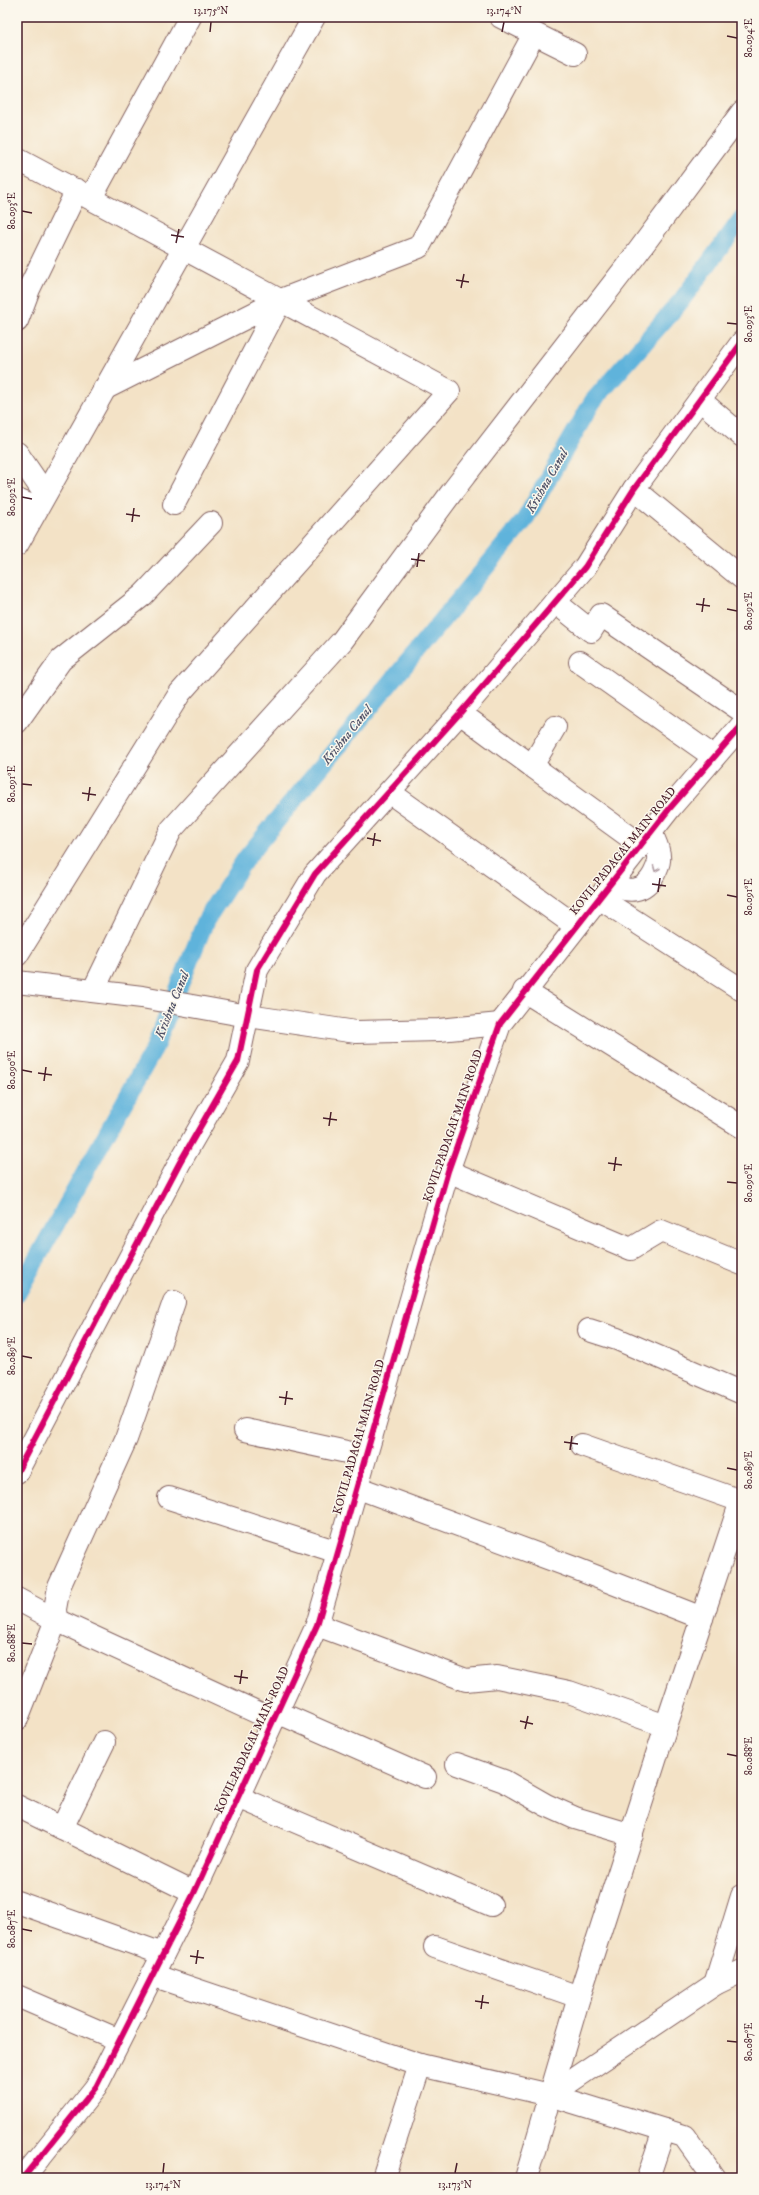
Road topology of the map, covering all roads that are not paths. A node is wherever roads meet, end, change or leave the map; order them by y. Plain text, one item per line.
1 (190, 17) edge
2 (314, 17) edge
3 (501, 17) edge
4 (534, 34) junction
5 (575, 54) dead end
6 (742, 112) edge
7 (17, 159) edge
8 (84, 194) junction
9 (184, 247) junction
10 (281, 300) junction
11 (17, 321) edge
12 (742, 342) edge
13 (104, 389) junction
14 (700, 400) junction
15 (742, 436) edge
16 (17, 452) edge
17 (634, 489) junction
18 (17, 500) edge
19 (41, 501) junction
20 (174, 504) dead end
21 (211, 523) dead end
22 (17, 545) edge
23 (742, 578) edge
24 (555, 602) junction
25 (580, 662) dead end
26 (742, 711) edge
27 (460, 713) junction
28 (17, 722) edge
29 (742, 725) edge
30 (555, 728) dead end
31 (714, 756) junction
32 (532, 766) junction
33 (389, 792) junction
34 (646, 838) junction
35 (604, 891) junction
36 (576, 926) junction
37 (17, 955) edge
38 (17, 982) edge
39 (740, 983) edge
40 (93, 991) junction
41 (524, 992) junction
42 (248, 1016) junction
43 (500, 1024) junction
44 (742, 1127) edge
45 (448, 1171) junction
46 (742, 1264) edge
47 (174, 1302) dead end
48 (589, 1330) dead end
49 (742, 1393) edge
50 (245, 1430) dead end
51 (582, 1445) dead end
52 (365, 1456) junction
53 (17, 1472) edge
54 (356, 1487) junction
55 (169, 1498) dead end
56 (741, 1500) edge
57 (338, 1552) junction
58 (17, 1599) edge
59 (702, 1618) junction
60 (56, 1620) junction
61 (317, 1625) junction
62 (275, 1716) junction
63 (17, 1719) edge
64 (666, 1726) junction
65 (104, 1742) dead end
66 (457, 1764) dead end
67 (425, 1777) dead end
68 (238, 1797) junction
69 (17, 1806) edge
70 (62, 1828) junction
71 (632, 1835) junction
72 (194, 1893) junction
73 (742, 1896) edge
74 (17, 1902) edge
75 (491, 1905) dead end
76 (435, 1948) dead end
77 (163, 1954) junction
78 (742, 1972) edge
79 (152, 1975) junction
80 (716, 1984) junction
81 (17, 1996) edge
82 (579, 1997) junction
83 (119, 2040) junction
84 (420, 2065) junction
85 (550, 2095) junction
86 (664, 2130) junction
87 (23, 2178) edge
88 (383, 2178) edge
89 (526, 2178) edge
90 (648, 2178) edge
91 (714, 2178) edge

1 - 8 street
2 - 9 street
3 - 4 street
4 - 5 street
4 - 10 street
6 - 40 street
7 - 8 street
8 - 9 street
8 - 11 street
9 - 10 street
9 - 13 street
10 - 13 street
10 - 20 street
10 - 37 street
12 - 14 street
13 - 19 street
14 - 15 street
14 - 17 street
16 - 19 street
17 - 23 street
17 - 24 street
18 - 19 street
19 - 22 street
21 - 28 street
24 - 26 street
24 - 27 street
25 - 31 street
27 - 32 street
27 - 33 street
29 - 31 street, KOVILPADAGAI MAIN ROAD
30 - 32 street
31 - 34 street, KOVILPADAGAI MAIN ROAD
32 - 34 street
33 - 36 street
33 - 42 street
34 - 35 street, KOVILPADAGAI MAIN ROAD
34 -> 35 street
35 - 36 street, KOVILPADAGAI MAIN ROAD
35 - 39 street
36 - 41 street, KOVILPADAGAI MAIN ROAD
38 - 40 street
40 - 42 street
41 - 43 street, KOVILPADAGAI MAIN ROAD
41 - 44 street
42 - 43 street
42 - 53 street
43 - 45 street, KOVILPADAGAI MAIN ROAD
45 - 46 street
45 - 52 street, KOVILPADAGAI MAIN ROAD
47 - 60 street
48 - 49 street
50 - 52 street
51 - 56 street
52 - 54 street, KOVILPADAGAI MAIN ROAD
54 - 57 street, KOVILPADAGAI MAIN ROAD
54 - 59 street
55 - 57 street
56 - 59 street
57 - 61 street, KOVILPADAGAI MAIN ROAD
58 - 60 street
59 - 64 street
60 - 62 street
60 - 63 street
61 - 62 street, KOVILPADAGAI MAIN ROAD
61 - 64 street
62 - 67 street
62 - 68 street, KOVILPADAGAI MAIN ROAD
64 - 71 street
65 - 70 street
66 - 71 street
68 - 72 street, KOVILPADAGAI MAIN ROAD
68 - 75 street
69 - 70 street
70 - 72 street
71 - 82 street
72 - 77 street, KOVILPADAGAI MAIN ROAD
73 - 80 street
74 - 77 street
76 - 82 street
77 - 79 street, KOVILPADAGAI MAIN ROAD
78 - 80 street
79 - 83 street, KOVILPADAGAI MAIN ROAD
79 - 84 street
80 - 85 street
81 - 83 street
82 - 85 street
83 - 87 street, KOVILPADAGAI MAIN ROAD
84 - 85 street
84 - 88 street
85 - 86 street
85 - 89 street
86 - 90 street
86 - 91 street

